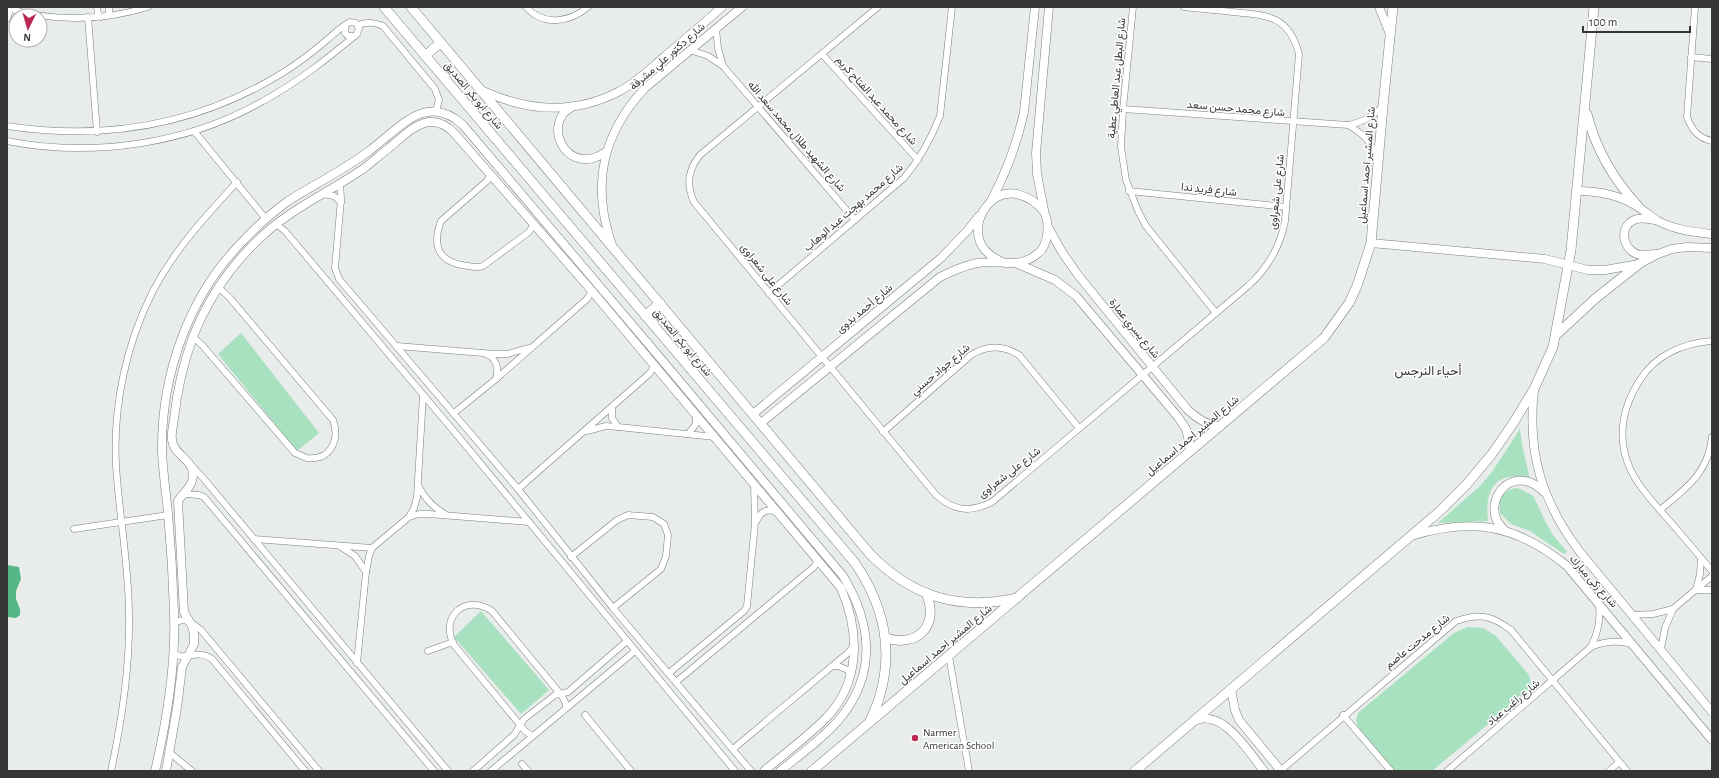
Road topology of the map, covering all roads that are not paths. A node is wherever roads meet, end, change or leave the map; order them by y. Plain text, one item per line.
1 (97, 7) edge
2 (109, 7) edge
3 (148, 7) edge
4 (384, 7) edge
5 (410, 7) edge
6 (526, 7) edge
7 (588, 7) edge
8 (722, 7) edge
9 (726, 7) edge
10 (742, 7) edge
11 (878, 7) edge
12 (952, 7) edge
13 (1035, 7) edge
14 (1049, 7) edge
15 (1133, 7) edge
16 (1184, 7) edge
17 (1379, 7) edge
18 (1393, 7) edge
19 (1594, 7) edge
20 (1695, 7) edge
21 (8, 9) edge
22 (733, 15) junction
23 (48, 16) edge
24 (104, 16) junction
25 (88, 18) junction
26 (7, 19) edge
27 (358, 25) junction
28 (345, 26) junction
29 (716, 29) junction
30 (1390, 34) junction
31 (355, 36) junction
32 (440, 42) junction
33 (690, 50) junction
34 (822, 54) junction
35 (426, 56) junction
36 (1690, 57) junction
37 (1712, 59) edge
38 (723, 66) junction
39 (478, 88) junction
40 (573, 106) junction
41 (1383, 106) junction
42 (758, 107) junction
43 (1585, 108) junction
44 (1123, 109) junction
45 (436, 111) junction
46 (1293, 122) junction
47 (1348, 125) junction
48 (7, 126) edge
49 (194, 131) junction
50 (97, 132) junction
51 (1711, 141) edge
52 (7, 142) edge
53 (606, 152) junction
54 (918, 160) junction
55 (1379, 161) junction
56 (491, 174) junction
57 (237, 182) junction
58 (340, 183) junction
59 (316, 184) junction
60 (1577, 190) junction
61 (1129, 191) junction
62 (321, 194) junction
63 (341, 202) junction
64 (990, 202) junction
65 (1638, 206) junction
66 (1286, 207) junction
67 (982, 212) junction
68 (1045, 215) junction
69 (266, 219) junction
70 (855, 220) junction
71 (1658, 221) junction
72 (276, 224) junction
73 (534, 224) junction
74 (1048, 227) junction
75 (1712, 234) edge
76 (1371, 243) junction
77 (612, 246) junction
78 (1712, 248) edge
79 (1658, 254) junction
80 (1005, 263) junction
81 (1018, 264) junction
82 (1639, 264) junction
83 (1569, 266) junction
84 (218, 287) junction
85 (592, 291) junction
86 (769, 293) junction
87 (660, 303) junction
88 (1216, 313) junction
89 (645, 316) junction
90 (1556, 334) junction
91 (193, 337) junction
92 (1712, 341) edge
93 (397, 346) junction
94 (531, 347) junction
95 (483, 353) junction
96 (822, 356) junction
97 (667, 366) junction
98 (830, 366) junction
99 (1153, 367) junction
100 (657, 370) junction
101 (1143, 375) junction
102 (496, 379) junction
103 (1534, 389) junction
104 (423, 395) junction
105 (444, 402) junction
106 (612, 407) junction
107 (436, 409) junction
108 (703, 410) junction
109 (454, 413) junction
110 (753, 414) junction
111 (695, 415) junction
112 (461, 422) junction
113 (760, 423) junction
114 (618, 427) junction
115 (1220, 427) junction
116 (1080, 428) junction
117 (452, 429) junction
118 (884, 432) junction
119 (582, 433) junction
120 (688, 434) junction
121 (1712, 437) edge
122 (714, 438) junction
123 (1191, 450) junction
124 (183, 456) junction
125 (163, 465) junction
126 (190, 465) junction
127 (417, 484) junction
128 (754, 485) junction
129 (518, 489) junction
130 (165, 490) junction
131 (1544, 492) junction
132 (183, 494) junction
133 (784, 507) junction
134 (1660, 510) junction
135 (778, 512) junction
136 (168, 515) junction
137 (446, 515) junction
138 (409, 517) junction
139 (122, 522) junction
140 (529, 522) junction
141 (755, 523) junction
142 (74, 529) dead end
143 (1505, 531) junction
144 (1410, 537) junction
145 (254, 539) junction
146 (339, 546) junction
147 (372, 548) junction
148 (571, 557) junction
149 (1701, 558) junction
150 (818, 560) junction
151 (1712, 571) edge
152 (366, 572) junction
153 (1712, 576) edge
154 (1696, 590) junction
155 (1712, 590) edge
156 (926, 594) junction
157 (1018, 598) junction
158 (306, 601) junction
159 (1598, 603) junction
160 (296, 608) junction
161 (613, 608) junction
162 (1673, 609) junction
163 (1632, 614) junction
164 (190, 622) junction
165 (174, 624) junction
166 (886, 638) junction
167 (627, 641) junction
168 (453, 642) junction
169 (1634, 644) junction
170 (855, 645) junction
171 (1591, 648) junction
172 (1661, 649) junction
173 (428, 651) dead end
174 (635, 651) junction
175 (173, 653) junction
176 (188, 655) junction
177 (949, 656) junction
178 (357, 663) junction
179 (832, 666) junction
180 (669, 673) junction
181 (850, 675) junction
182 (1553, 681) junction
183 (676, 682) junction
184 (1232, 690) junction
185 (559, 693) junction
186 (566, 708) junction
187 (1712, 712) edge
188 (585, 715) dead end
189 (1343, 715) junction
190 (704, 716) junction
191 (1196, 720) junction
192 (869, 723) junction
193 (520, 724) junction
194 (695, 724) junction
195 (1710, 734) edge
196 (532, 736) junction
197 (733, 749) junction
198 (170, 753) junction
199 (1619, 762) junction
200 (522, 764) dead end
201 (111, 771) edge
202 (155, 771) edge
203 (166, 771) edge
204 (192, 771) edge
205 (305, 771) edge
206 (320, 771) edge
207 (434, 771) edge
208 (448, 771) edge
209 (472, 771) edge
210 (491, 771) edge
211 (528, 771) edge
212 (631, 771) edge
213 (735, 771) edge
214 (751, 771) edge
215 (764, 771) edge
216 (780, 771) edge
217 (812, 771) edge
218 (969, 771) edge
219 (1135, 771) edge
220 (1264, 771) edge
221 (1281, 771) edge
222 (1391, 771) edge
223 (1447, 771) edge
224 (1608, 771) edge
225 (1627, 771) edge

1 - 24 street
2 - 24 street
3 - 24 street
4 - 35 main road, شارع ابو بكر الصديق
5 - 32 main road, شارع ابو بكر الصديق
6 - 7 street
8 - 40 street, شارع دكتور علي مشرفة
9 - 22 street
10 - 22 street, شارع دكتور علي مشرفة
11 - 34 street, شارع على شعراوى
12 - 54 street, شارع محمد بهجت عبد الوهاب
13 - 64 street
14 - 68 street
15 - 44 street, شارع البطل عبد العاطي عطية
16 - 46 street, شارع على شعراوى
17 - 30 street
18 - 30 main road, شارع المشير احمد اسماعيل
19 - 43 main road
20 - 36 street
21 - 26 street
22 - 29 street, شارع دكتور علي مشرفة
23 - 25 street
24 - 25 street
25 - 50 street
27 - 28 street
27 - 31 street
27 - 45 street
28 - 31 street
28 - 50 street
29 - 33 street, شارع دكتور علي مشرفة
29 - 38 street, شارع الشهيد طلال محمد سعد الله
30 - 41 main road, شارع المشير احمد اسماعيل
31 - 49 street
32 - 35 main road
32 - 39 main road, شارع ابو بكر الصديق
33 - 38 street, شارع الشهيد طلال محمد سعد الله
33 - 53 street, شارع دكتور علي مشرفة
34 - 42 street, شارع على شعراوى
34 - 54 street, شارع محمد عبد الفتاح كريم
35 - 89 main road, شارع ابو بكر الصديق
36 - 37 street
36 - 51 street
38 - 42 street, شارع الشهيد طلال محمد سعد الله
39 - 40 street, شارع دكتور علي مشرفة
39 - 77 main road, شارع ابو بكر الصديق
40 - 53 street
41 - 47 street, شارع محمد حسن سعد
41 - 55 main road, شارع المشير احمد اسماعيل
42 - 70 street, شارع الشهيد طلال محمد سعد الله
42 - 86 street, شارع على شعراوى
43 - 60 main road
43 - 65 main road
44 - 46 street, شارع محمد حسن سعد
44 - 61 street, شارع البطل عبد العاطي عطية
45 - 59 street
45 - 97 street
46 - 47 street, شارع محمد حسن سعد
46 - 66 street, شارع على شعراوى
47 - 55 street
48 - 50 street
49 - 52 street
49 - 57 street
53 - 77 street, شارع دكتور علي مشرفة
54 - 70 street, شارع محمد بهجت عبد الوهاب
55 - 76 main road, شارع المشير احمد اسماعيل
56 - 58 street
56 - 73 street
56 - 73 street
57 - 69 street
57 - 139 street
58 - 62 street
58 - 63 street
59 - 62 street
59 - 69 street
60 - 65 street
60 - 83 main road
61 - 66 street, شارع فريد ندا
61 - 88 street, شارع البطل عبد العاطي عطية
62 - 63 street
62 - 72 street
63 - 93 street
64 - 67 street
64 - 68 street
65 - 71 street
66 - 88 street, شارع على شعراوى
67 - 80 street
67 - 96 street, شارع أحمد بدوى
68 - 74 street
69 - 125 street
70 - 86 street, شارع محمد بهجت عبد الوهاب
71 - 75 street
71 - 79 street
72 - 84 street
72 - 104 street
73 - 85 street
74 - 81 street
74 - 99 street, شارع يسري عمارة
76 - 83 street
76 - 115 main road, شارع المشير احمد اسماعيل
77 - 87 main road, شارع ابو بكر الصديق
78 - 79 street
79 - 82 street
80 - 81 street
80 - 98 street
81 - 101 street
82 - 83 street
82 - 90 main road
83 - 90 main road
84 - 91 street
84 - 91 street
85 - 94 street
85 - 100 street
86 - 96 street, شارع على شعراوى
87 - 89 main road
87 - 110 main road, شارع ابو بكر الصديق
88 - 99 street, شارع على شعراوى
89 - 166 main road, شارع ابو بكر الصديق
90 - 103 main road
91 - 124 street
92 - 134 street
93 - 95 street
93 - 105 street
94 - 95 street
94 - 102 street
95 - 102 street
96 - 98 street, شارع على شعراوى
96 - 110 street, شارع أحمد بدوى
97 - 100 street
97 - 108 street
98 - 113 street
98 - 118 street, شارع على شعراوى
99 - 101 street, شارع على شعراوى
99 - 115 street, شارع يسري عمارة
100 - 106 street
100 - 111 street
101 - 116 street, شارع على شعراوى
101 - 123 street
102 - 109 street
103 - 131 street, شارع زكى مبارك
103 - 144 main road
104 - 107 street
104 - 127 street
105 - 107 street
105 - 109 street
106 - 114 street
106 - 119 street
107 - 117 street
108 - 111 street
108 - 133 street
109 - 112 street
110 - 113 main road, شارع ابو بكر الصديق
111 - 120 street
111 - 122 street
112 - 117 street
112 - 129 street
113 - 156 main road, شارع ابو بكر الصديق
114 - 119 street
114 - 120 street
115 - 123 main road, شارع المشير احمد اسماعيل
116 - 118 street, شارع على شعراوى
116 - 118 street, شارع جواد حسني
117 - 140 street
119 - 129 street
120 - 122 street
121 - 134 street
122 - 128 street
123 - 157 main road, شارع المشير احمد اسماعيل
124 - 125 street
124 - 126 street
125 - 130 street
126 - 132 street
126 - 145 street
127 - 137 street
127 - 138 street
128 - 135 street
128 - 141 street
129 - 148 street
130 - 132 street
130 - 136 street
131 - 143 street
131 - 163 street, شارع زكى مبارك
132 - 160 street
132 - 164 street
133 - 135 street
133 - 216 street
134 - 149 street
135 - 141 street
135 - 150 street
136 - 139 street
136 - 165 street
137 - 138 street
137 - 140 street
138 - 147 street
139 - 142 street
139 - 201 street
140 - 167 street
141 - 180 street
143 - 144 street, شارع زكى مبارك
143 - 159 street, شارع زكى مبارك
144 - 184 main road
145 - 146 street
145 - 158 street
146 - 147 street
146 - 152 street
147 - 152 street
148 - 161 street
148 - 161 street
149 - 151 street
149 - 154 street
150 - 170 street
150 - 183 street
152 - 178 street
153 - 154 street
154 - 155 street
154 - 162 street
156 - 157 main road, شارع ابو بكر الصديق
156 - 166 main road
157 - 177 main road, شارع المشير احمد اسماعيل
158 - 160 street
158 - 178 street
159 - 169 street, شارع زكى مبارك
159 - 171 street, شارع راغب عياد
160 - 207 street
161 - 180 street
162 - 163 street
162 - 172 street
163 - 172 street, شارع زكى مبارك
164 - 165 street
164 - 176 street
164 - 206 street
165 - 175 street
166 - 192 main road, شارع ابو بكر الصديق
167 - 174 street
167 - 185 street
168 - 173 street
168 - 185 street
168 - 193 street
169 - 171 street, شارع راغب عياد
169 - 195 street, شارع زكى مبارك
170 - 179 street
170 - 181 street
171 - 182 street, شارع راغب عياد
172 - 187 street, شارع زكى مبارك
174 - 186 street
174 - 194 street
175 - 176 street
175 - 202 street
176 - 198 street
176 - 205 street
177 - 192 main road, شارع المشير احمد اسماعيل
177 - 218 street
178 - 208 street
179 - 181 street
179 - 197 street
180 - 183 street
181 - 215 street
182 - 189 street, شارع مدحت عاصم
182 - 199 street, شارع مدحت عاصم
182 - 223 street, شارع راغب عياد
183 - 190 street
184 - 191 main road
184 - 221 street
185 - 186 street
185 - 193 street
186 - 196 street
188 - 212 street
189 - 221 street, شارع مدحت عاصم
189 - 222 street
190 - 194 street
190 - 197 street
191 - 219 main road
191 - 220 street
192 - 217 main road, شارع المشير احمد اسماعيل
193 - 196 street
193 - 209 street
194 - 213 street
196 - 210 street
197 - 214 street
198 - 203 street
198 - 204 street
199 - 224 street
199 - 225 street, شارع مدحت عاصم
200 - 211 street

